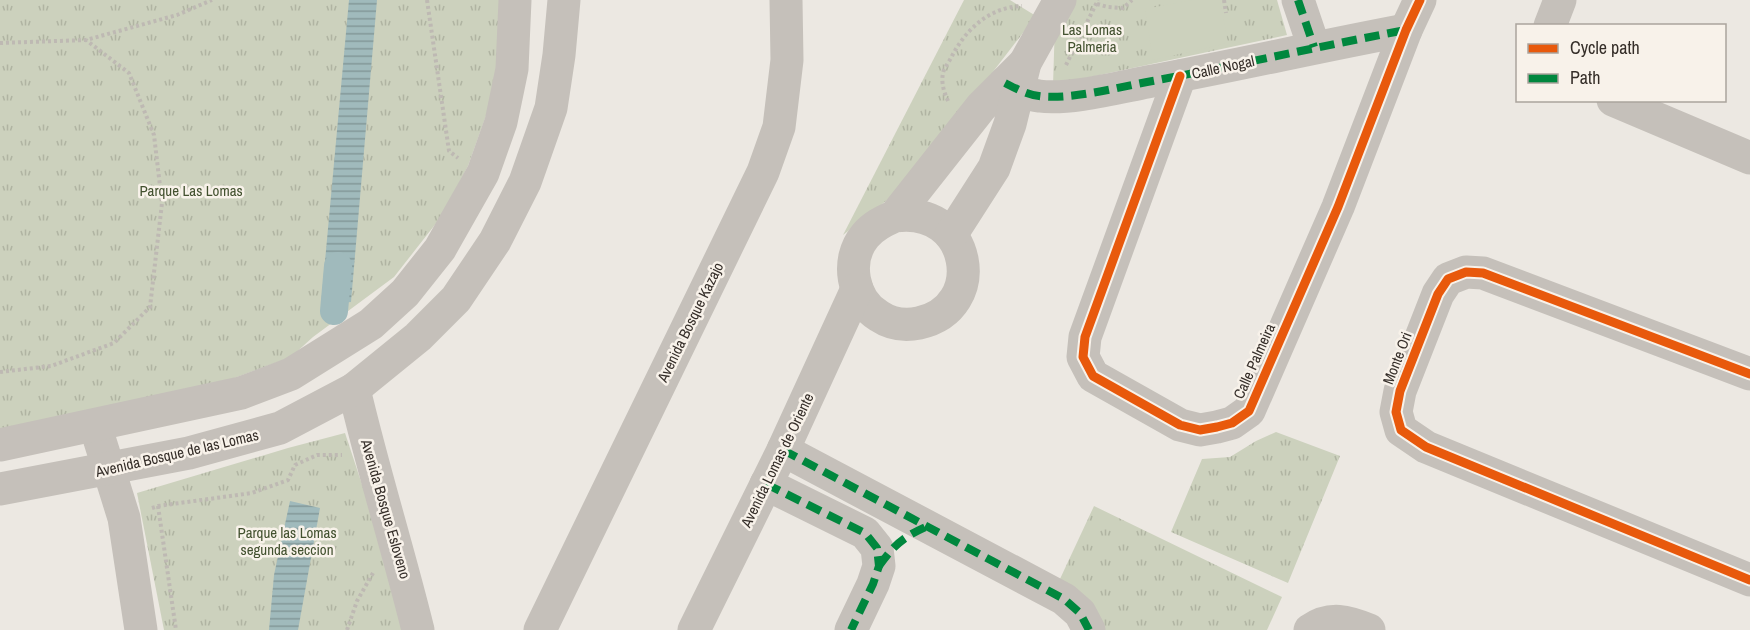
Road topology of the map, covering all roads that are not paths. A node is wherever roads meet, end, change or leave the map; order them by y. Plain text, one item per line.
1 (515, 0) edge
2 (564, 0) edge
3 (786, 0) edge
4 (1060, 0) edge
5 (1298, 0) edge
6 (1420, 0) edge
7 (1560, 0) edge
8 (1551, 24) edge
9 (1406, 30) junction
10 (1314, 47) junction
11 (1180, 76) junction
12 (1016, 79) junction
13 (1618, 102) edge
14 (1750, 158) edge
15 (896, 216) junction
16 (951, 235) junction
17 (856, 289) junction
18 (1750, 374) edge
19 (354, 389) junction
20 (95, 424) junction
21 (0, 445) edge
22 (783, 450) junction
23 (109, 469) junction
24 (766, 484) junction
25 (0, 489) edge
26 (928, 526) junction
27 (879, 566) junction
28 (1750, 580) edge
29 (1317, 626) edge
30 (141, 630) edge
31 (418, 630) edge
32 (540, 630) edge
33 (694, 630) edge
34 (851, 630) edge
35 (1089, 630) edge
36 (1369, 630) edge

1 - 20 street
2 - 19 street, Avenida Bosque de las Lomas
3 - 32 street, Avenida Bosque Kazajo
4 - 12 street
5 - 10 street
6 - 9 street, Calle Palmeira
7 - 8 street
9 - 10 street, Calle Nogal
9 - 11 street, Calle Palmeira
10 - 11 street, Calle Nogal
11 - 12 street, Calle Nogal
12 - 15 street
12 - 16 street
13 - 14 street
15 - 16 street
15 - 17 street
16 - 17 street
17 - 22 street, Avenida Lomas de Oriente
18 - 28 street, Monte Ori
19 - 23 street, Avenida Bosque de las Lomas
19 - 31 street, Avenida Bosque Esloveno
20 - 21 street
20 - 23 street
22 - 24 street, Avenida Lomas de Oriente
22 - 26 street
23 - 25 street, Avenida Bosque de las Lomas
23 - 30 street
24 - 27 street
24 - 33 street, Avenida Lomas de Oriente
26 - 27 street
26 - 35 street
27 - 34 street
29 - 36 street

